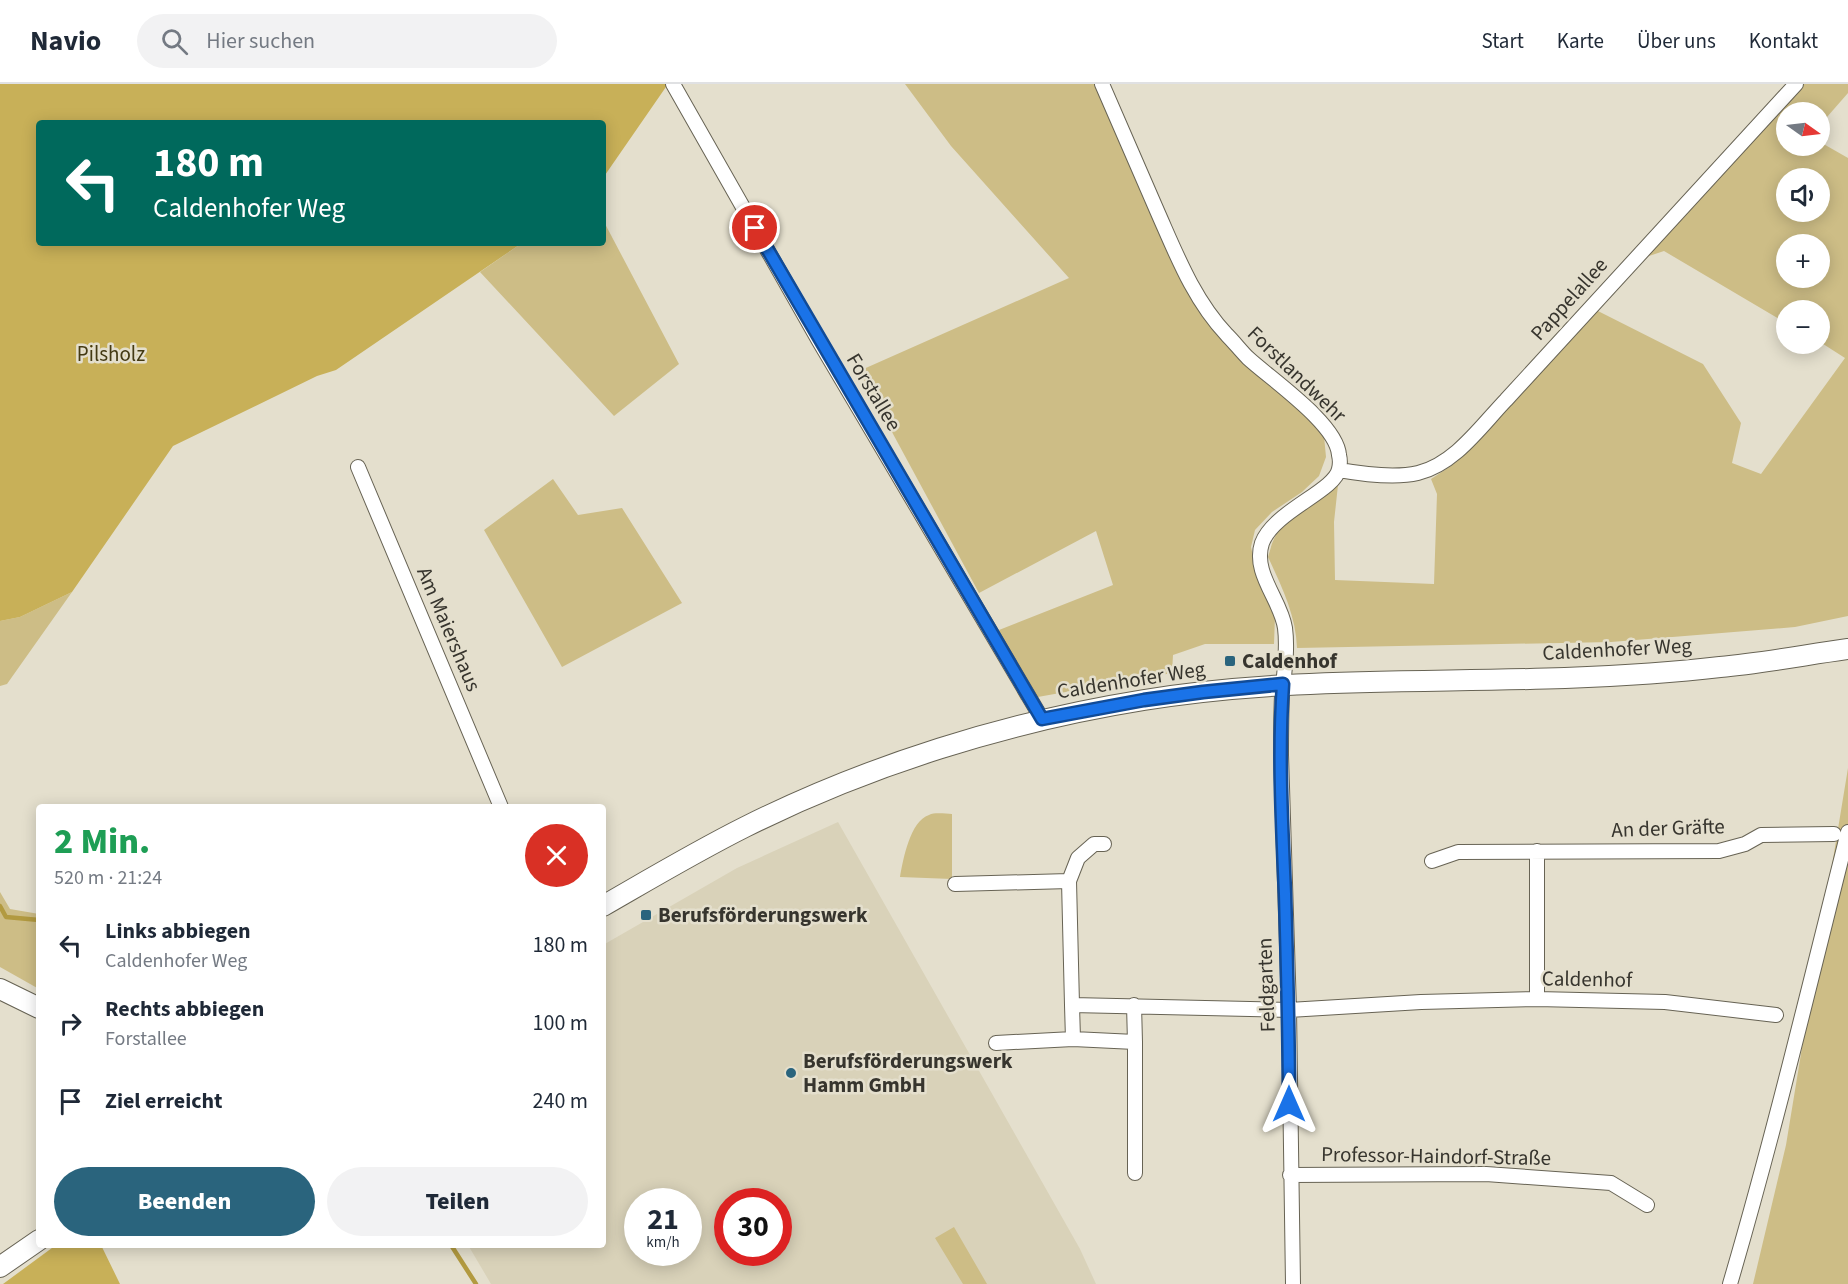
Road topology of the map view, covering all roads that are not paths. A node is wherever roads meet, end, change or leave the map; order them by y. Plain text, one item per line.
1 (673, 84) edge
2 (1102, 84) edge
3 (1796, 84) edge
4 (358, 466) dead end
5 (1340, 470) junction
6 (1848, 649) edge
7 (1283, 684) junction
8 (1042, 719) junction
9 (500, 804) edge
10 (1841, 833) edge
11 (1104, 844) dead end
12 (1538, 851) junction
13 (1431, 861) dead end
14 (1069, 881) junction
15 (956, 884) dead end
16 (606, 904) edge
17 (0, 989) edge
18 (1538, 999) junction
19 (1072, 1005) junction
20 (1134, 1005) junction
21 (36, 1007) edge
22 (1289, 1010) junction
23 (1776, 1015) dead end
24 (1073, 1040) junction
25 (1135, 1042) junction
26 (996, 1043) dead end
27 (1135, 1173) dead end
28 (1290, 1174) junction
29 (1647, 1205) dead end
30 (36, 1242) edge
31 (0, 1267) edge
32 (1293, 1284) edge
33 (1730, 1284) edge

1 - 8 street, Forstallee
2 - 5 street, Forstlandwehr
3 - 5 street, Pappelallee
4 - 9 street, Am Maiershaus
5 - 7 street
6 - 7 main road, Caldenhofer Weg
7 - 8 main road, Caldenhofer Weg
7 - 22 street, Feldgarten
8 - 16 main road, Caldenhofer Weg
10 - 12 street, An der Gräfte
10 - 33 street
11 - 14 street
12 - 13 street, An der Gräfte
12 - 18 street
14 - 15 street
14 - 19 street
17 - 21 main road
18 - 22 street, Caldenhof
18 - 23 street, Caldenhof
19 - 20 street, Caldenhof
19 - 24 street
20 - 22 street, Caldenhof
20 - 25 street
22 - 28 street, Feldgarten
24 - 25 street
24 - 26 street
25 - 27 street
28 - 29 street, Professor-Haindorf-Straße
28 - 32 street, Feldgarten
30 - 31 main road

